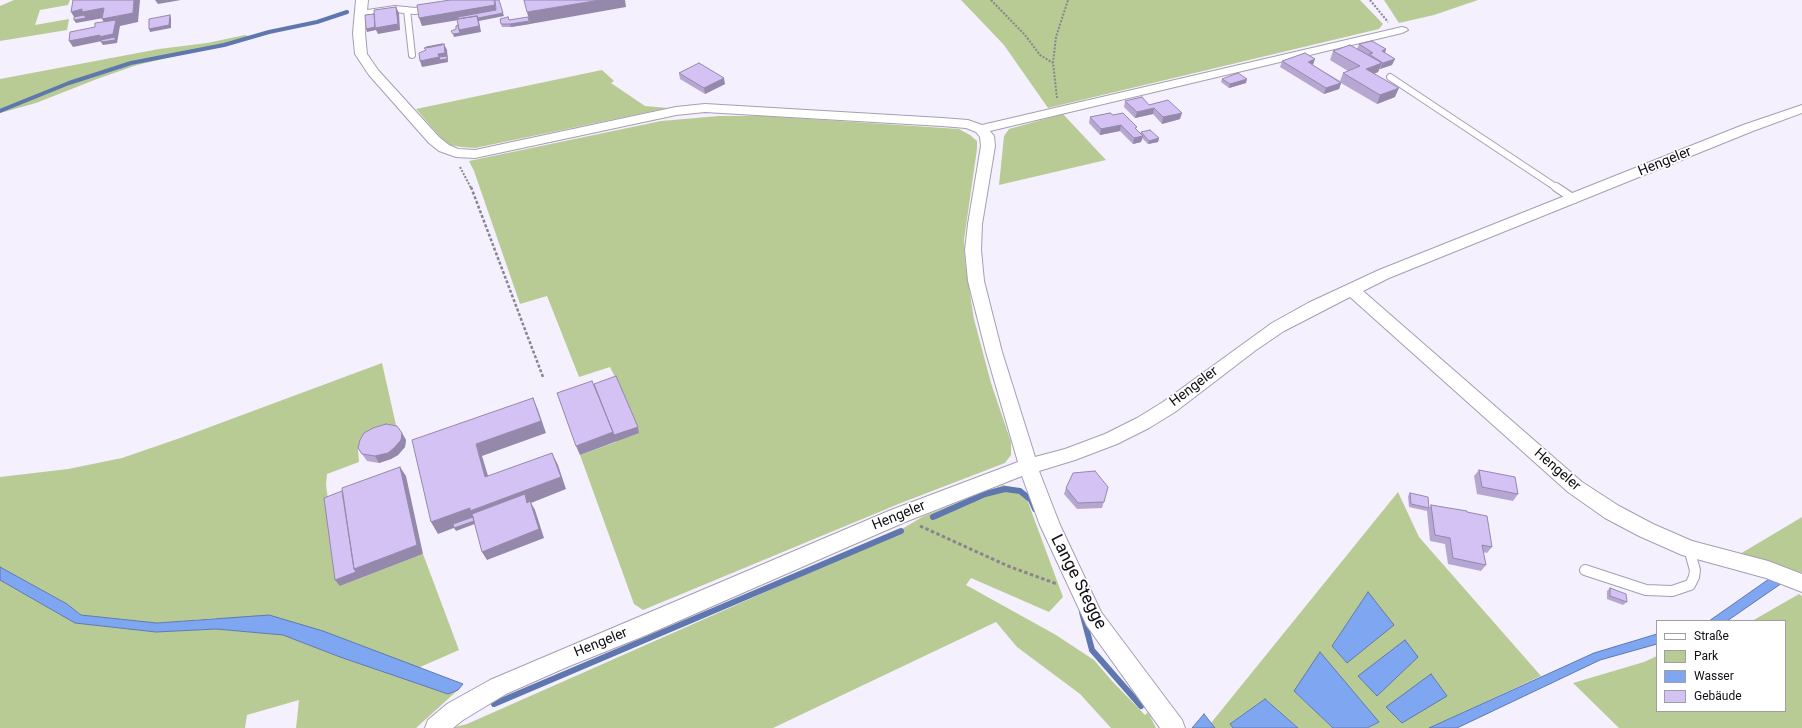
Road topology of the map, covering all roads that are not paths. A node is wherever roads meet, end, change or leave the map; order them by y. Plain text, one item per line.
1 (362, 0) edge
2 (436, 9) edge
3 (407, 10) junction
4 (361, 14) junction
5 (1397, 31) road end
6 (412, 55) dead end
7 (1390, 77) dead end
8 (1802, 109) edge
9 (981, 129) junction
10 (1574, 199) junction
11 (1352, 290) junction
12 (1028, 466) junction
13 (1689, 549) junction
14 (1586, 570) dead end
15 (1802, 583) edge
16 (436, 728) edge
17 (1174, 728) edge

1 - 4 street
2 - 3 lane
3 - 4 lane
3 - 6 lane
4 - 9 street
5 - 9 street
7 - 10 lane
8 - 10 street, Hengeler
9 - 12 street, Lange Stegge
10 - 11 street, Hengeler
11 - 12 street, Hengeler
11 - 13 street, Hengeler
12 - 16 street, Hengeler
12 - 17 street, Lange Stegge
13 - 14 lane
13 - 15 street, Hengeler

